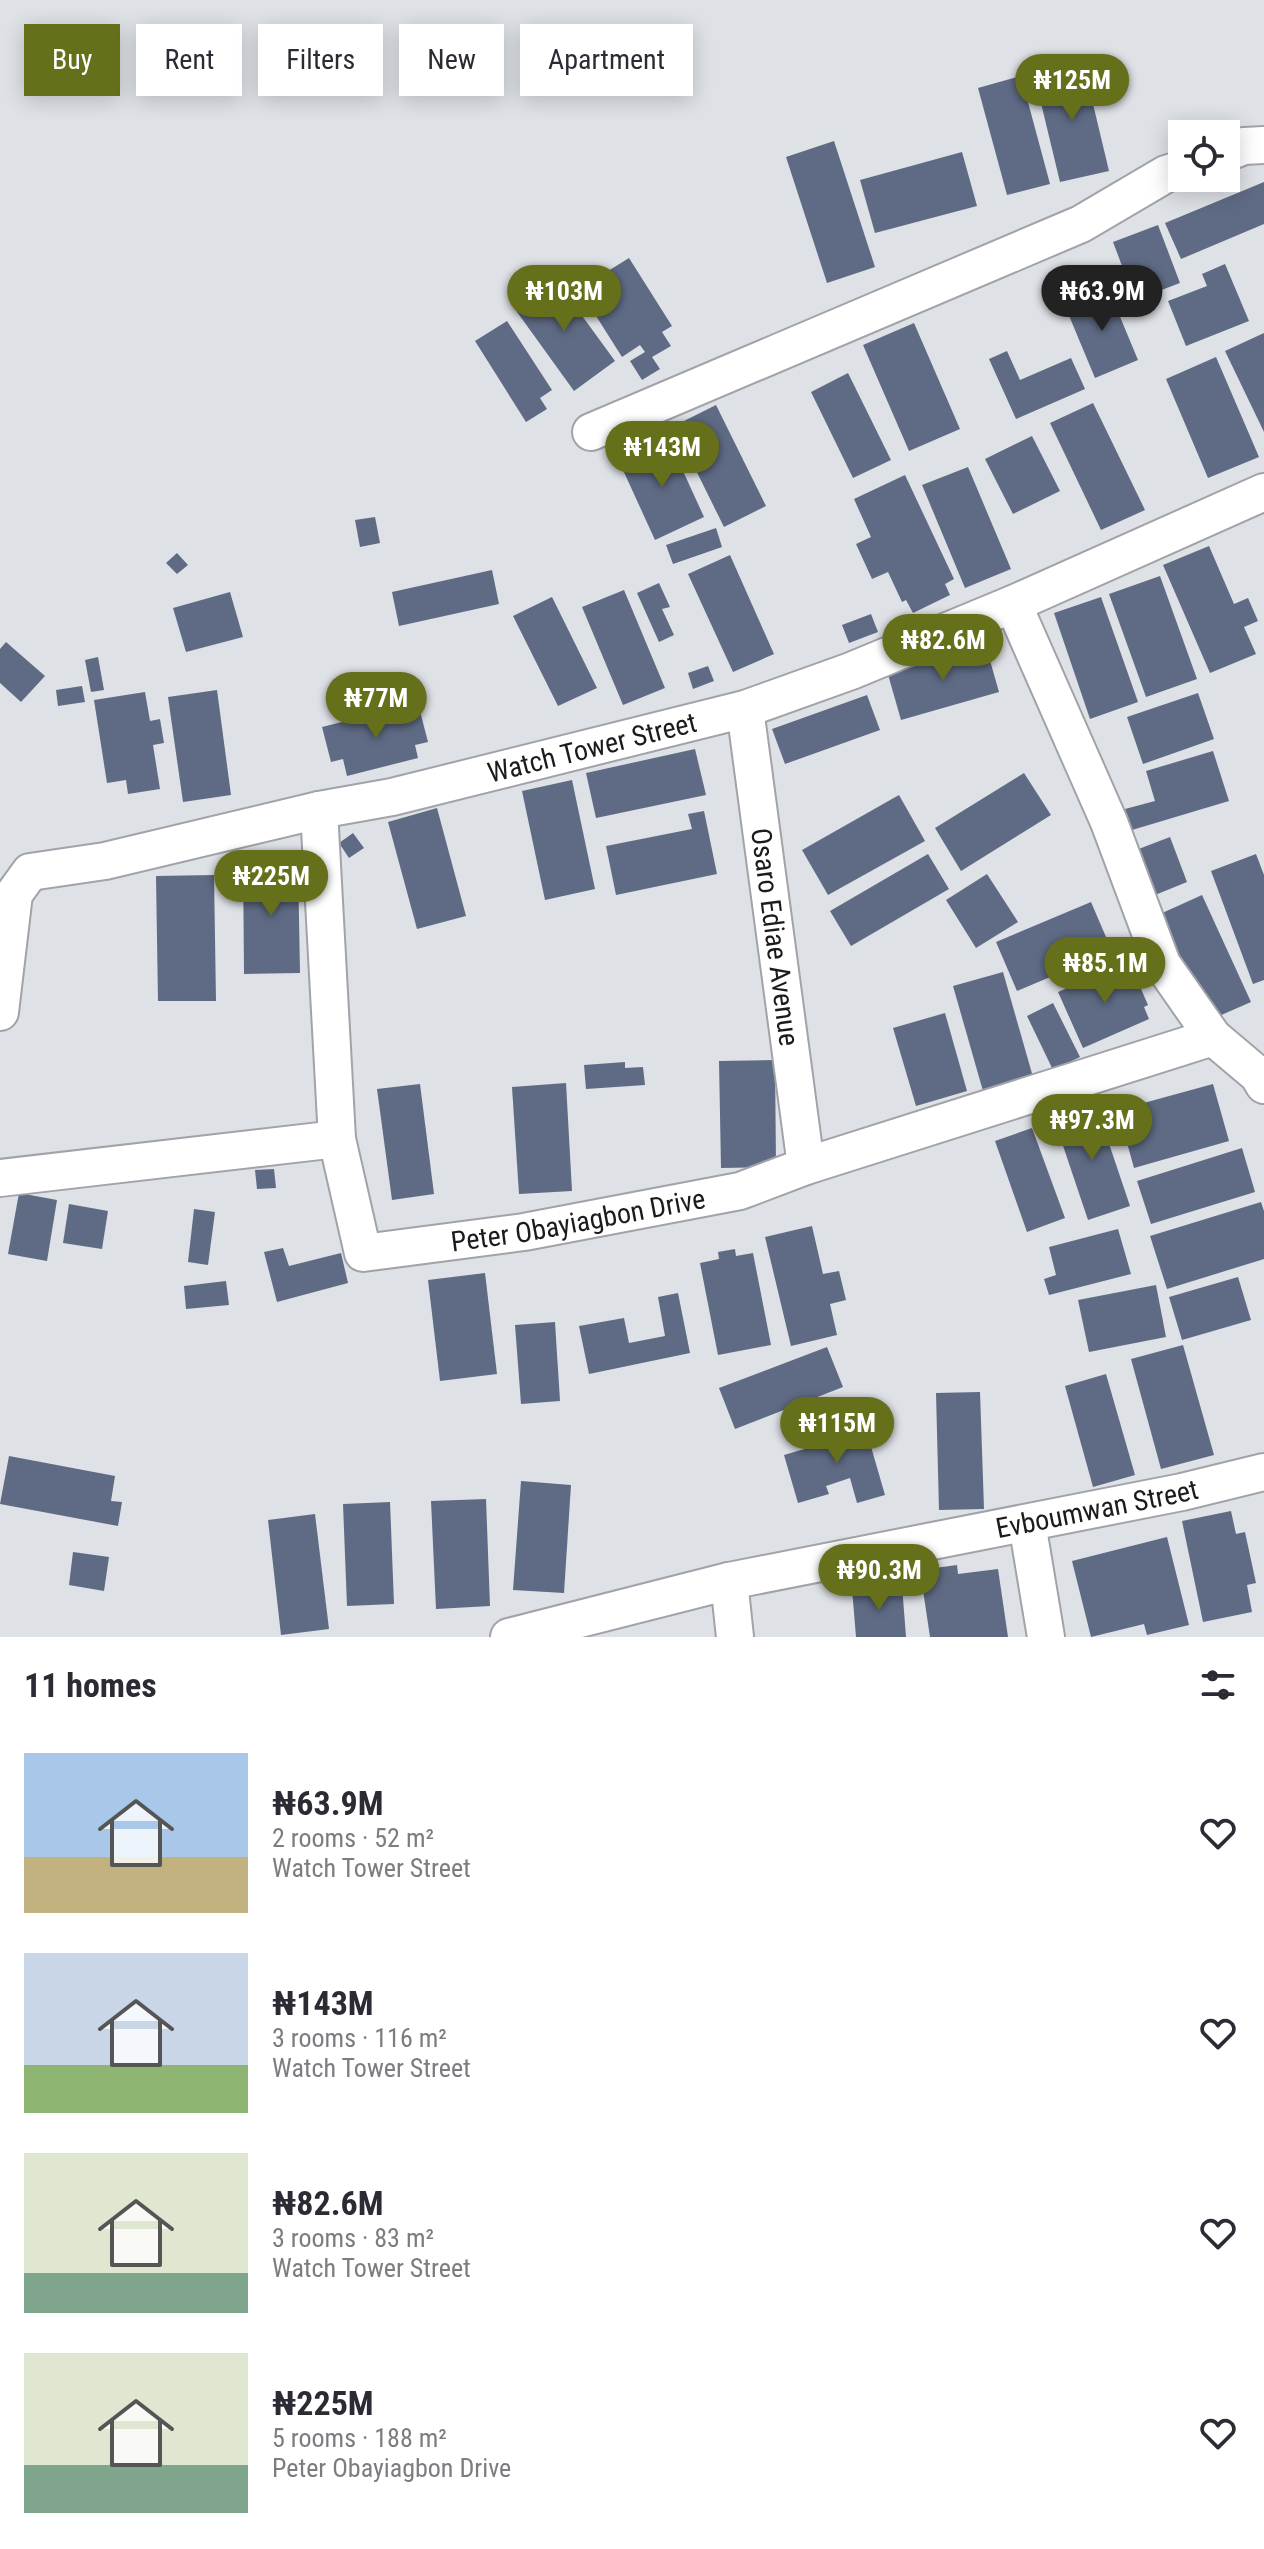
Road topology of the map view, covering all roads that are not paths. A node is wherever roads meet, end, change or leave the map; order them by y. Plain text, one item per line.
1 (1264, 145) edge
2 (1240, 148) edge
3 (1168, 173) edge
4 (591, 432) dead end
5 (1264, 492) edge
6 (1013, 604) junction
7 (745, 709) junction
8 (319, 810) junction
9 (15, 872) edge
10 (0, 1012) edge
11 (1213, 1037) junction
12 (1264, 1085) edge
13 (337, 1139) junction
14 (806, 1166) junction
15 (0, 1178) edge
16 (1264, 1472) edge
17 (1027, 1523) junction
18 (729, 1581) junction
19 (509, 1637) edge
20 (735, 1637) edge
21 (1046, 1637) edge

1 - 2 street
3 - 4 street
5 - 6 street, Watch Tower Street
6 - 7 street, Watch Tower Street
6 - 11 street
7 - 8 street, Watch Tower Street
7 - 14 street, Osaro Ediae Avenue
8 - 9 street, Watch Tower Street
8 - 13 street, Peter Obayiagbon Drive
9 - 10 street, Watch Tower Street
11 - 12 street
11 - 14 street, Peter Obayiagbon Drive
13 - 14 street, Peter Obayiagbon Drive
13 - 15 street
16 - 17 street, Evboumwan Street
17 - 18 street, Evboumwan Street
17 - 21 street
18 - 19 street, Evboumwan Street
18 - 20 street

